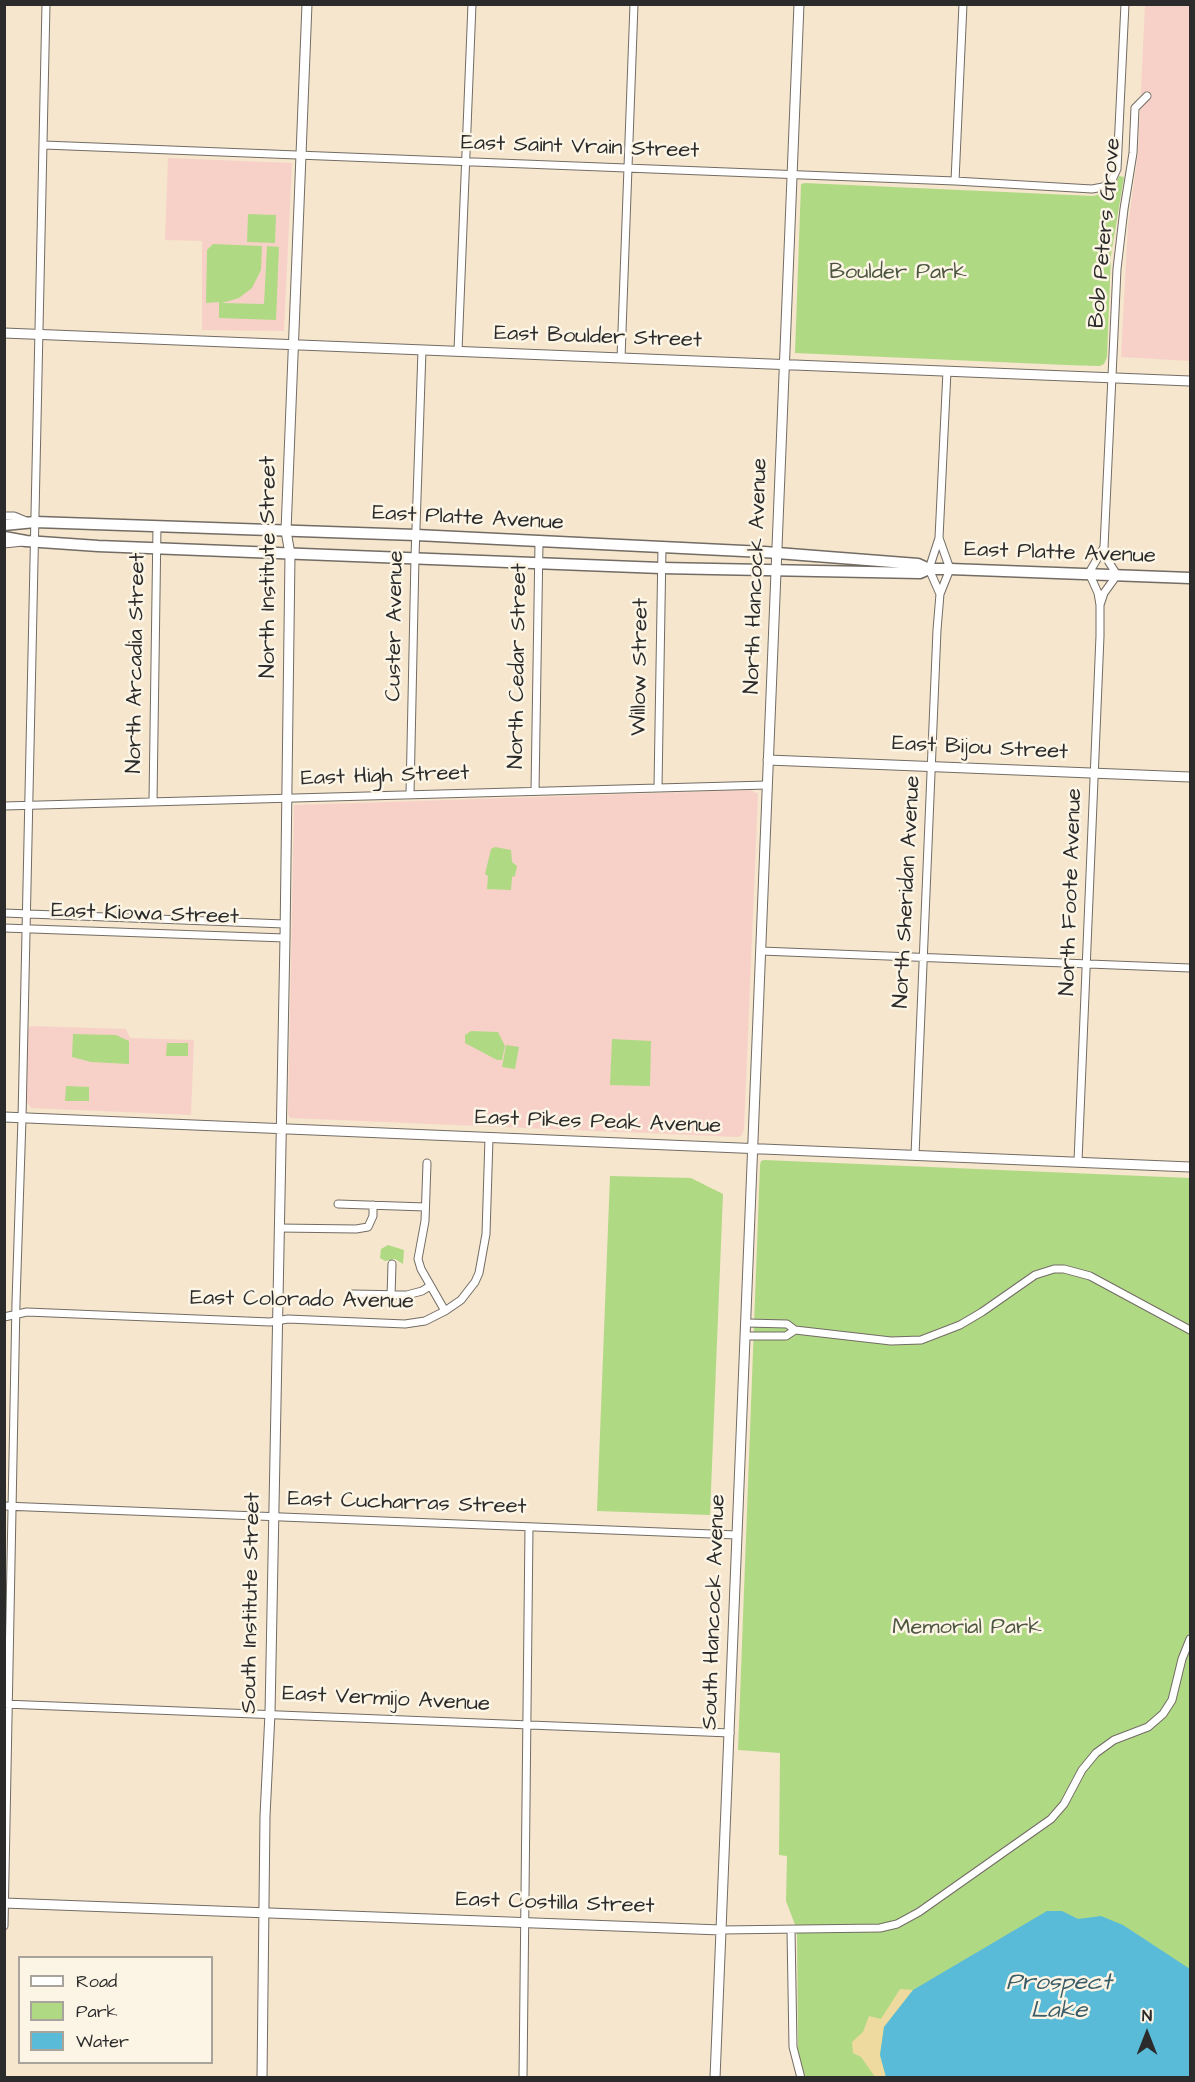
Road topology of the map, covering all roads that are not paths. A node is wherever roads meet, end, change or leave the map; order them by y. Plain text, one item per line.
1 (46, 4) edge
2 (308, 4) edge
3 (472, 4) edge
4 (634, 4) edge
5 (799, 4) edge
6 (963, 4) edge
7 (1125, 4) edge
8 (1147, 96) dead end
9 (44, 145) junction
10 (302, 155) junction
11 (465, 162) junction
12 (628, 168) junction
13 (792, 174) junction
14 (955, 181) junction
15 (4, 333) edge
16 (39, 335) junction
17 (293, 345) junction
18 (422, 350) junction
19 (458, 351) junction
20 (621, 358) junction
21 (783, 365) junction
22 (947, 371) junction
23 (1112, 378) junction
24 (1191, 381) edge
25 (4, 516) edge
26 (32, 522) junction
27 (4, 525) edge
28 (157, 526) junction
29 (286, 531) junction
30 (416, 535) junction
31 (4, 537) edge
32 (939, 538) junction
33 (31, 542) junction
34 (539, 542) junction
35 (4, 544) edge
36 (662, 547) junction
37 (1104, 547) junction
38 (156, 548) junction
39 (778, 552) junction
40 (290, 554) junction
41 (415, 557) junction
42 (539, 563) junction
43 (661, 568) junction
44 (929, 569) junction
45 (950, 570) junction
46 (778, 571) junction
47 (1089, 573) junction
48 (1117, 575) junction
49 (1191, 578) edge
50 (940, 594) junction
51 (1100, 605) junction
52 (768, 760) junction
53 (932, 766) junction
54 (1095, 774) junction
55 (1191, 777) edge
56 (768, 785) junction
57 (658, 787) junction
58 (535, 791) junction
59 (410, 794) junction
60 (285, 798) junction
61 (153, 801) junction
62 (28, 805) junction
63 (4, 806) edge
64 (4, 913) edge
65 (27, 914) junction
66 (284, 924) junction
67 (4, 928) edge
68 (26, 929) junction
69 (285, 938) junction
70 (760, 951) junction
71 (923, 958) junction
72 (1087, 963) junction
73 (1191, 968) edge
74 (4, 1117) edge
75 (22, 1118) junction
76 (281, 1130) junction
77 (489, 1138) junction
78 (752, 1149) junction
79 (915, 1155) junction
80 (1078, 1161) junction
81 (427, 1163) dead end
82 (1191, 1167) edge
83 (338, 1204) dead end
84 (373, 1205) junction
85 (425, 1207) junction
86 (279, 1228) junction
87 (392, 1264) dead end
88 (430, 1286) junction
89 (352, 1294) dead end
90 (391, 1296) junction
91 (445, 1311) junction
92 (16, 1314) junction
93 (4, 1317) edge
94 (277, 1320) junction
95 (747, 1323) junction
96 (795, 1330) junction
97 (1191, 1330) edge
98 (746, 1336) junction
99 (4, 1506) edge
100 (13, 1506) junction
101 (274, 1516) junction
102 (529, 1527) junction
103 (737, 1535) junction
104 (1191, 1639) edge
105 (7, 1704) edge
106 (270, 1713) junction
107 (527, 1724) junction
108 (730, 1733) junction
109 (5, 1903) edge
110 (264, 1912) junction
111 (525, 1923) junction
112 (4, 1926) edge
113 (721, 1930) junction
114 (791, 1930) junction
115 (262, 2078) edge
116 (523, 2078) edge
117 (715, 2078) edge
118 (801, 2078) edge

1 - 9 street
2 - 10 street, North Institute Street
3 - 11 street
4 - 12 street
5 - 13 street, North Hancock Avenue
6 - 14 street
7 - 14 street, East Saint Vrain Street
8 - 23 street, Bob Peters Grove
9 - 10 street, East Saint Vrain Street
9 - 16 street
10 - 11 street, East Saint Vrain Street
10 - 17 street, North Institute Street
11 - 12 street, East Saint Vrain Street
11 - 19 street
12 - 13 street, East Saint Vrain Street
12 - 20 street
13 - 14 street, East Saint Vrain Street
13 - 21 street, North Hancock Avenue
15 - 16 street, East Boulder Street
16 - 17 street, East Boulder Street
16 - 26 street
17 - 18 street, East Boulder Street
17 - 29 street, North Institute Street
18 - 19 street, East Boulder Street
18 - 30 street, Custer Avenue
19 - 20 street, East Boulder Street
20 - 21 street, East Boulder Street
21 - 22 street, East Boulder Street
21 - 39 street, North Hancock Avenue
22 - 23 street, East Boulder Street
22 - 32 street
23 - 24 street, East Boulder Street
23 - 37 street
25 - 26 street
26 - 27 main road, East Platte Avenue
26 - 28 main road, East Platte Avenue
26 - 33 street
28 - 29 main road, East Platte Avenue
28 - 38 street, North Arcadia Street
29 - 30 main road, East Platte Avenue
29 - 40 street, North Institute Street
30 - 34 main road, East Platte Avenue
30 - 41 street, Custer Avenue
31 - 33 main road, East Platte Avenue
32 - 44 street
32 - 45 street
33 - 35 street
33 - 38 main road, East Platte Avenue
33 - 62 street
34 - 36 main road, East Platte Avenue
34 - 42 street, North Cedar Street
36 - 39 main road, East Platte Avenue
36 - 43 street, Willow Street
37 - 47 street
37 - 48 street
38 - 40 main road, East Platte Avenue
38 - 61 street, North Arcadia Street
39 - 44 main road, East Platte Avenue
39 - 46 street, North Hancock Avenue
40 - 41 main road, East Platte Avenue
40 - 60 street, North Institute Street
41 - 42 main road, East Platte Avenue
41 - 59 street, Custer Avenue
42 - 43 main road, East Platte Avenue
42 - 58 street, North Cedar Street
43 - 46 main road, East Platte Avenue
43 - 57 street, Willow Street
44 - 45 main road, East Platte Avenue
44 - 46 main road, East Platte Avenue
44 - 50 street, North Sheridan Avenue
45 - 47 main road, East Platte Avenue
45 - 50 street, North Sheridan Avenue
46 - 52 street, North Hancock Avenue
47 - 48 main road, East Platte Avenue
47 - 51 street, North Foote Avenue
48 - 49 main road, East Platte Avenue
48 - 51 street
50 - 53 street, North Sheridan Avenue
51 - 54 street, North Foote Avenue
52 - 53 street, East Bijou Street
52 - 56 street, North Hancock Avenue
53 - 54 street, East Bijou Street
53 - 71 street, North Sheridan Avenue
54 - 55 street, East Bijou Street
54 - 72 street, North Foote Avenue
56 - 57 street, East High Street
56 - 70 street, North Hancock Avenue
57 - 58 street, East High Street
58 - 59 street, East High Street
59 - 60 street, East High Street
60 - 61 street, East High Street
60 - 66 street, North Institute Street
61 - 62 street, East High Street
62 - 63 street, East High Street
62 - 65 street
64 - 65 street, East Kiowa Street
65 - 66 street, East Kiowa Street
65 - 68 street
66 - 69 street, North Institute Street
67 - 68 street, East Kiowa Street
68 - 69 street, East Kiowa Street
68 - 75 street
69 - 76 street, North Institute Street
70 - 71 street
70 - 78 street, North Hancock Avenue
71 - 72 street
71 - 79 street, North Sheridan Avenue
72 - 73 street
72 - 80 street, North Foote Avenue
74 - 75 street, East Pikes Peak Avenue
75 - 76 street, East Pikes Peak Avenue
75 - 92 street
76 - 77 street, East Pikes Peak Avenue
76 - 86 street, South Institute Street
77 - 78 street, East Pikes Peak Avenue
77 - 91 street, East Colorado Avenue
78 - 79 street, East Pikes Peak Avenue
78 - 95 street, South Hancock Avenue
79 - 80 street, East Pikes Peak Avenue
80 - 82 street, East Pikes Peak Avenue
81 - 85 street
83 - 84 street
84 - 85 street
84 - 86 street
85 - 88 street
86 - 94 street, South Institute Street
87 - 90 street
88 - 90 street
88 - 91 street
89 - 90 street
91 - 94 street, East Colorado Avenue
92 - 93 street, East Colorado Avenue
92 - 94 street, East Colorado Avenue
92 - 100 street
94 - 101 street, South Institute Street
95 - 96 street
95 - 98 street, South Hancock Avenue
96 - 97 street
96 - 98 street
98 - 103 street, South Hancock Avenue
99 - 100 street, East Cucharras Street
100 - 101 street, East Cucharras Street
100 - 105 street
101 - 102 street, East Cucharras Street
101 - 106 street, South Institute Street
102 - 103 street, East Cucharras Street
102 - 107 street
103 - 108 street, South Hancock Avenue
104 - 114 street, East Costilla Street
105 - 106 street, East Vermijo Avenue
105 - 109 street
106 - 107 street, East Vermijo Avenue
106 - 110 street, South Institute Street
107 - 108 street, East Vermijo Avenue
107 - 111 street
108 - 113 street, South Hancock Avenue
109 - 110 street, East Costilla Street
109 - 112 street
110 - 111 street, East Costilla Street
110 - 115 street, South Institute Street
111 - 113 street, East Costilla Street
111 - 116 street
113 - 114 street, East Costilla Street
113 - 117 street, South Hancock Avenue
114 - 118 street

